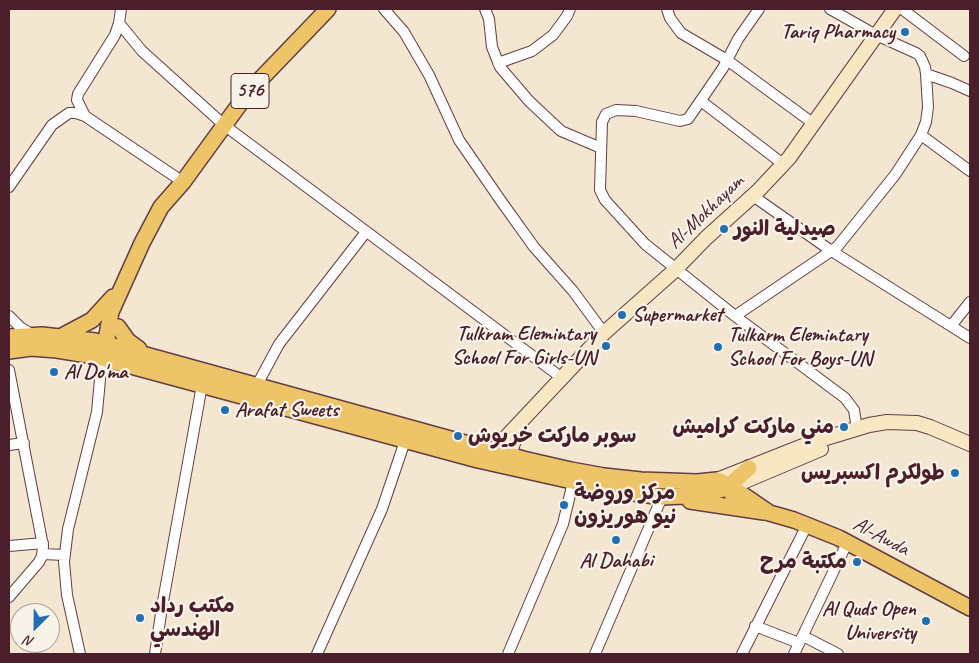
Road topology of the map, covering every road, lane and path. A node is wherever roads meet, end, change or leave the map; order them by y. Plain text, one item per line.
1 (121, 9) edge
2 (328, 9) edge
3 (384, 9) edge
4 (485, 9) edge
5 (570, 9) edge
6 (667, 9) edge
7 (759, 9) edge
8 (830, 9) edge
9 (895, 9) edge
10 (902, 9) edge
11 (119, 24) junction
12 (876, 35) junction
13 (964, 56) dead end
14 (727, 60) junction
15 (498, 63) junction
16 (926, 74) junction
17 (970, 91) edge
18 (78, 94) junction
19 (701, 101) junction
20 (85, 116) junction
21 (814, 124) junction
22 (52, 125) junction
23 (224, 125) junction
24 (921, 135) junction
25 (601, 148) junction
26 (783, 164) junction
27 (970, 171) edge
28 (183, 182) junction
29 (9, 187) edge
30 (752, 196) junction
31 (366, 232) junction
32 (835, 251) junction
33 (675, 270) junction
34 (121, 288) junction
35 (970, 302) edge
36 (9, 316) edge
37 (735, 316) junction
38 (951, 326) junction
39 (118, 327) junction
40 (604, 333) junction
41 (33, 335) junction
42 (9, 336) edge
43 (62, 336) junction
44 (970, 338) edge
45 (108, 349) junction
46 (9, 351) edge
47 (147, 354) junction
48 (9, 370) edge
49 (562, 378) junction
50 (202, 385) junction
51 (257, 385) junction
52 (520, 423) junction
53 (857, 429) junction
54 (406, 441) junction
55 (24, 443) junction
56 (970, 444) edge
57 (9, 445) edge
58 (494, 450) junction
59 (504, 460) junction
60 (749, 468) junction
61 (717, 480) junction
62 (573, 482) junction
63 (731, 487) junction
64 (662, 497) junction
65 (768, 512) junction
66 (807, 525) junction
67 (847, 542) junction
68 (9, 546) edge
69 (42, 548) junction
70 (65, 556) junction
71 (9, 597) edge
72 (970, 608) edge
73 (755, 626) junction
74 (801, 639) junction
75 (80, 654) edge
76 (155, 654) edge
77 (317, 654) edge
78 (508, 654) edge
79 (595, 654) edge
80 (742, 654) edge
81 (794, 654) edge
82 (838, 654) edge

1 - 11 street
2 - 23 main road, 576
3 - 40 street
4 - 15 street
5 - 15 street
6 - 14 street
7 - 14 street
8 - 12 street
9 - 12 street, Al-Mokhayam
10 - 13 street
11 - 18 street
11 - 23 street
12 - 16 street
12 - 21 street, Al-Mokhayam
14 - 19 street
14 - 21 street
15 - 25 street
16 - 17 street
16 - 24 street
18 - 20 street
18 - 22 street
19 - 25 street
19 - 26 street
20 - 22 street
20 - 28 street
21 - 26 street, Al-Mokhayam
22 - 29 street
23 - 28 main road, 576
23 - 31 street
24 - 27 street
24 - 32 street
25 - 33 street
26 - 30 street, Al-Mokhayam
28 - 34 main road
28 - 39 main road
30 - 32 street
30 - 33 street, Al-Mokhayam
31 - 49 street
31 - 51 street
32 - 37 street
32 - 38 street
33 - 37 street
33 - 40 street, Al-Mokhayam
34 - 43 main road
34 - 45 main road
35 - 38 street
36 - 41 street
37 - 53 street
38 - 44 street
39 - 45 main road
39 - 47 main road
40 - 49 street, Al-Mokhayam
41 - 42 main road
41 - 43 main road
43 - 45 main road
45 - 46 main road
45 - 47 main road
45 - 50 main road
45 - 70 street
47 - 51 main road
48 - 55 street
49 - 52 street, Al-Mokhayam
50 - 54 main road
50 - 76 street
51 - 58 main road
52 - 58 street, Al-Mokhayam
52 - 59 street
53 - 56 street
53 - 60 street
53 - 63 street
54 - 59 main road
54 - 77 street
55 - 57 street
55 - 69 street
58 - 59 main road
59 - 61 main road
59 - 62 main road
60 - 61 street
60 - 63 main road
61 - 63 main road
62 - 64 main road
62 - 78 street
63 - 64 main road
63 - 65 main road
64 - 65 main road
64 - 79 street
65 - 66 main road, Al-Awda
66 - 67 main road, Al-Awda
66 - 73 street
67 - 72 main road, Al-Awda
67 - 74 street
68 - 69 street
69 - 70 street
69 - 71 street
70 - 75 street
73 - 74 street
73 - 80 street
74 - 81 street
74 - 82 street

